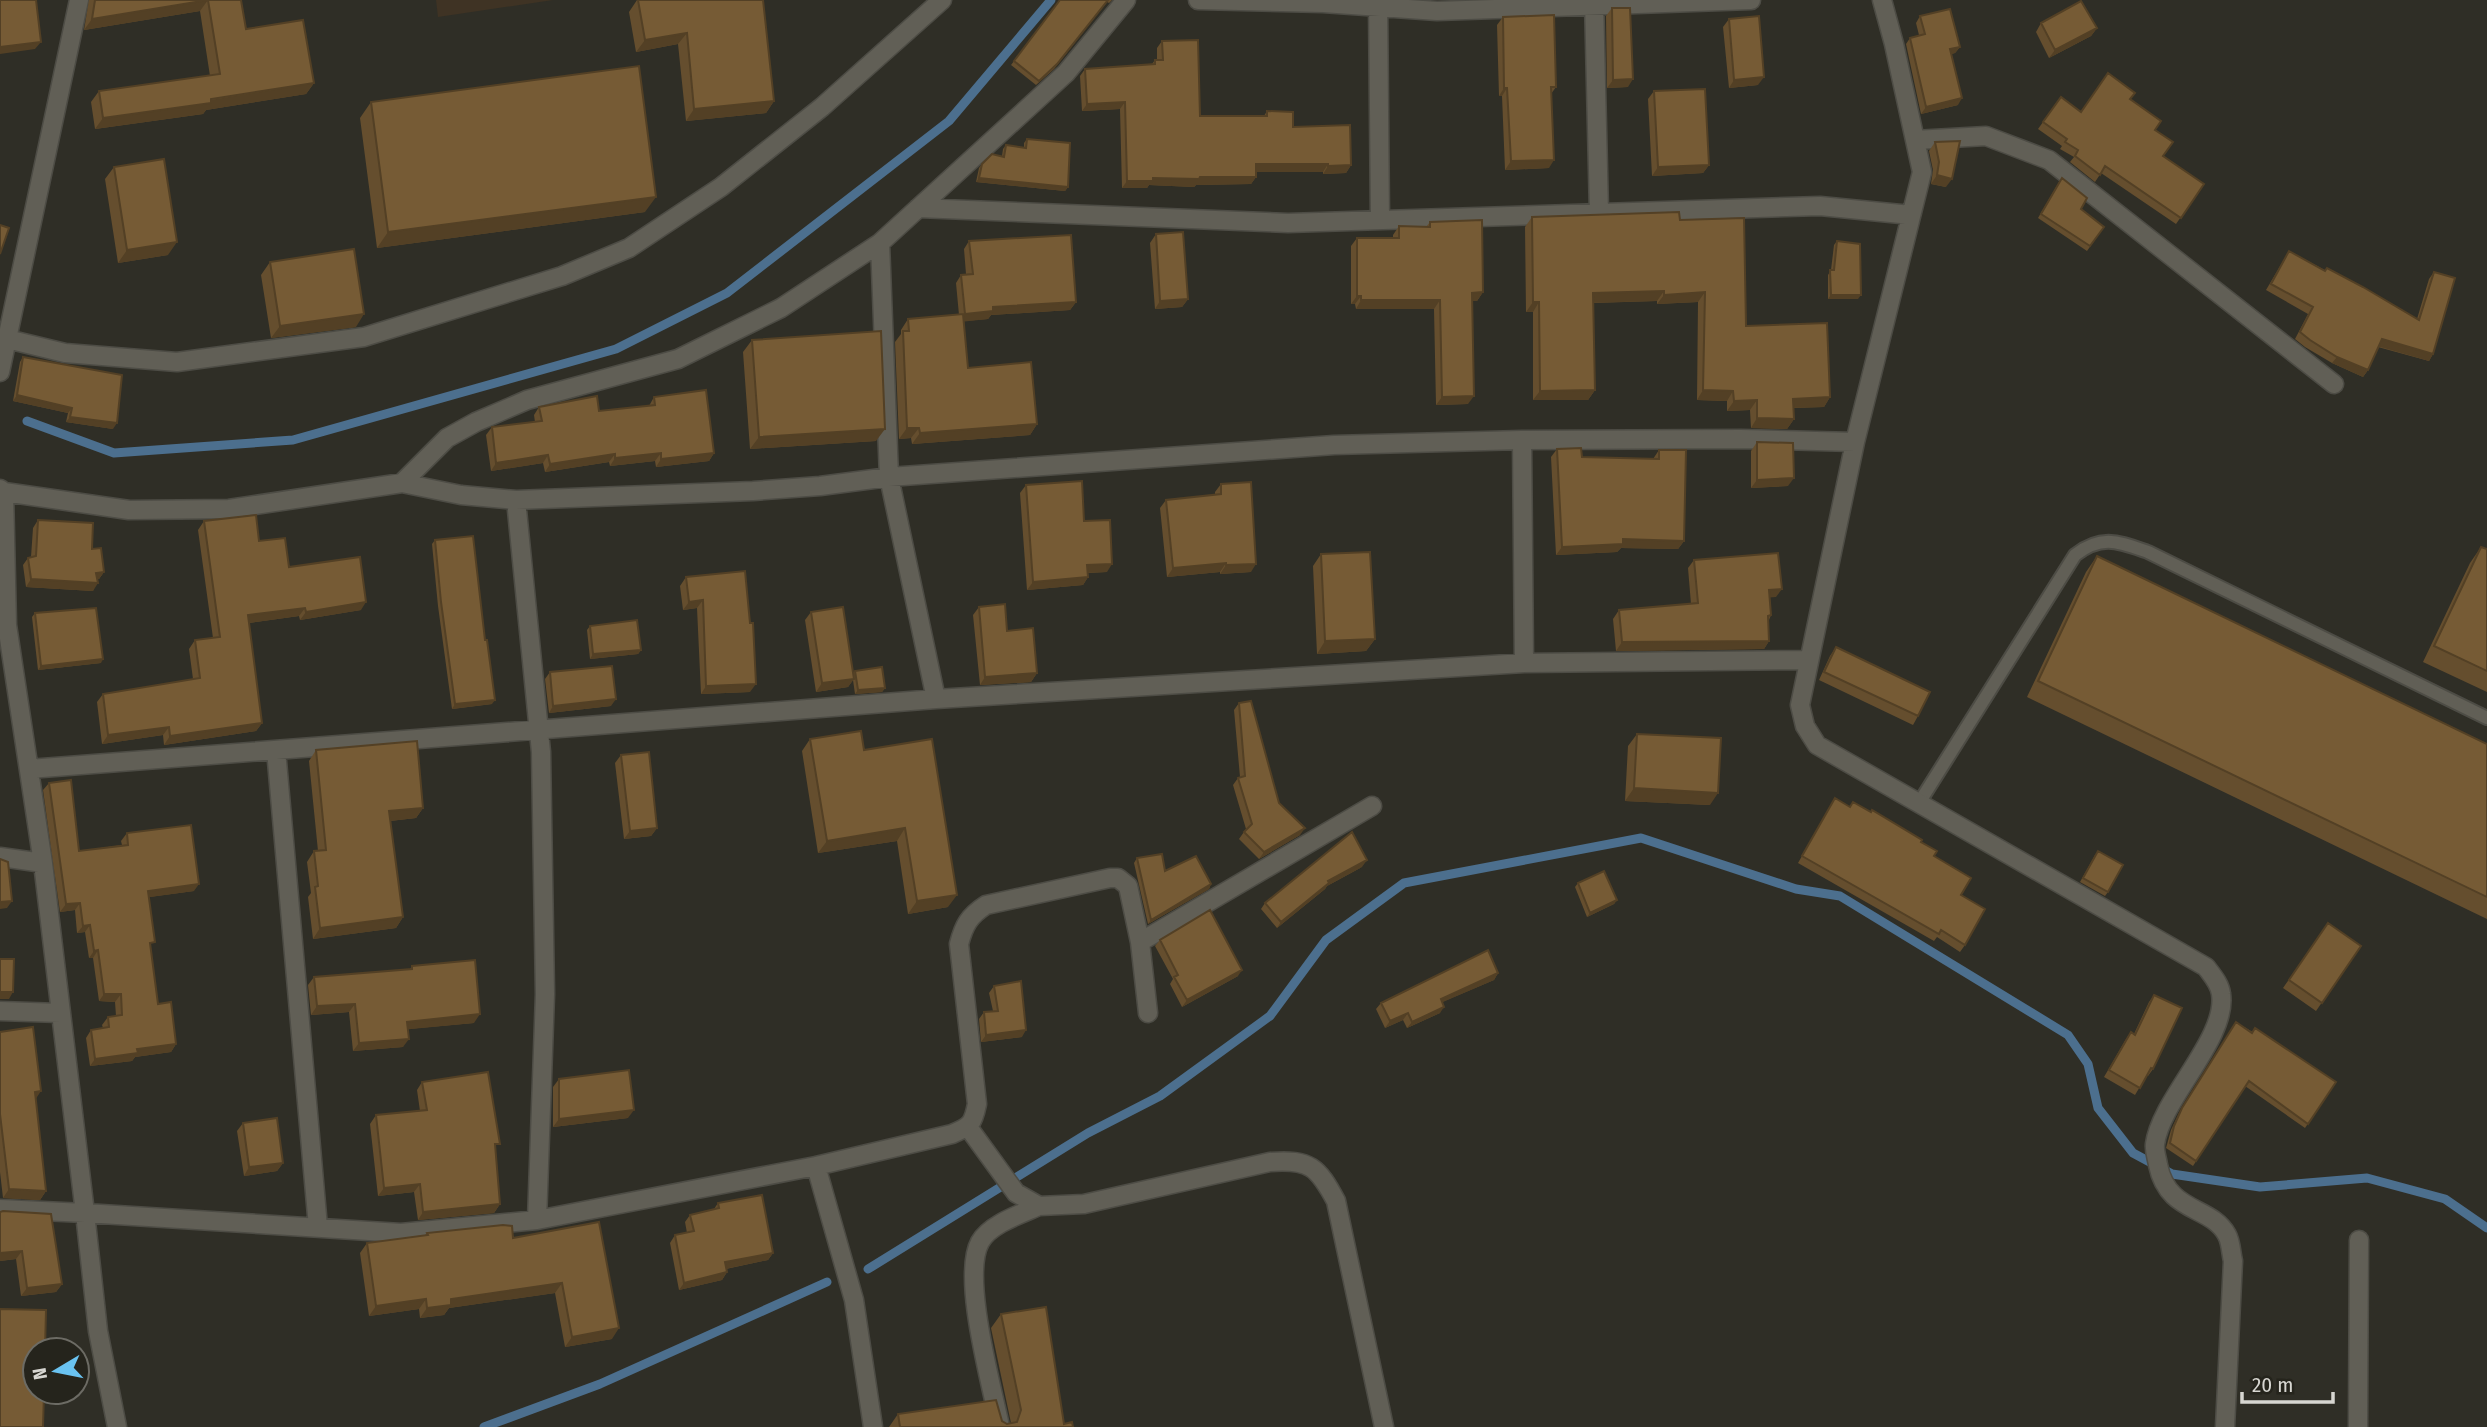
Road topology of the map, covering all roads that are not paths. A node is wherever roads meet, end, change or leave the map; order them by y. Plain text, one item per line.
1 (79, 0) edge
2 (942, 0) edge
3 (1126, 0) edge
4 (1198, 0) edge
5 (1751, 0) edge
6 (1882, 0) edge
7 (1594, 3) edge
8 (1378, 4) edge
9 (1915, 140) junction
10 (918, 208) junction
11 (1599, 213) junction
12 (1911, 215) junction
13 (1380, 220) junction
14 (880, 243) junction
15 (8, 339) junction
16 (0, 372) edge
17 (2334, 384) dead end
18 (1522, 440) junction
19 (1855, 442) junction
20 (889, 477) junction
21 (402, 483) junction
22 (2, 490) edge
23 (516, 500) junction
24 (3, 625) edge
25 (1809, 660) junction
26 (1524, 663) junction
27 (936, 699) junction
28 (2487, 718) edge
29 (540, 730) junction
30 (276, 750) junction
31 (29, 769) junction
32 (1919, 803) junction
33 (1372, 806) dead end
34 (0, 857) edge
35 (43, 863) junction
36 (1140, 942) junction
37 (0, 1012) edge
38 (60, 1013) junction
39 (1148, 1013) dead end
40 (968, 1128) junction
41 (816, 1166) junction
42 (1039, 1206) junction
43 (0, 1209) edge
44 (85, 1213) junction
45 (537, 1220) junction
46 (318, 1227) junction
47 (2359, 1240) dead end
48 (117, 1427) edge
49 (873, 1427) edge
50 (1000, 1427) edge
51 (1384, 1427) edge
52 (2225, 1427) edge
53 (2358, 1427) edge

1 - 15 street
2 - 15 street
3 - 10 street
4 - 8 street
5 - 7 street
6 - 9 street
7 - 8 street
7 - 11 street
8 - 13 street
9 - 12 street
9 - 17 street
10 - 13 street
10 - 14 street
11 - 12 street
11 - 13 street
12 - 19 street
14 - 20 street
14 - 21 street
15 - 16 street
18 - 19 street
18 - 20 street
18 - 26 street
19 - 25 street
20 - 23 street
20 - 27 street
21 - 22 street
21 - 23 street
22 - 24 street
23 - 29 street
24 - 31 street
25 - 26 street
25 - 32 street
26 - 27 street
27 - 29 street
28 - 32 lane
29 - 30 street
29 - 45 street
30 - 31 street
30 - 46 street
31 - 35 street
32 - 52 street
33 - 36 street
34 - 35 street
35 - 38 street
36 - 39 street
36 - 40 street
37 - 38 street
38 - 44 street
40 - 41 street
40 - 42 street
41 - 45 street
41 - 49 street
42 - 50 street
42 - 51 street
43 - 44 street
44 - 46 street
44 - 48 street
45 - 46 street
47 - 53 street

